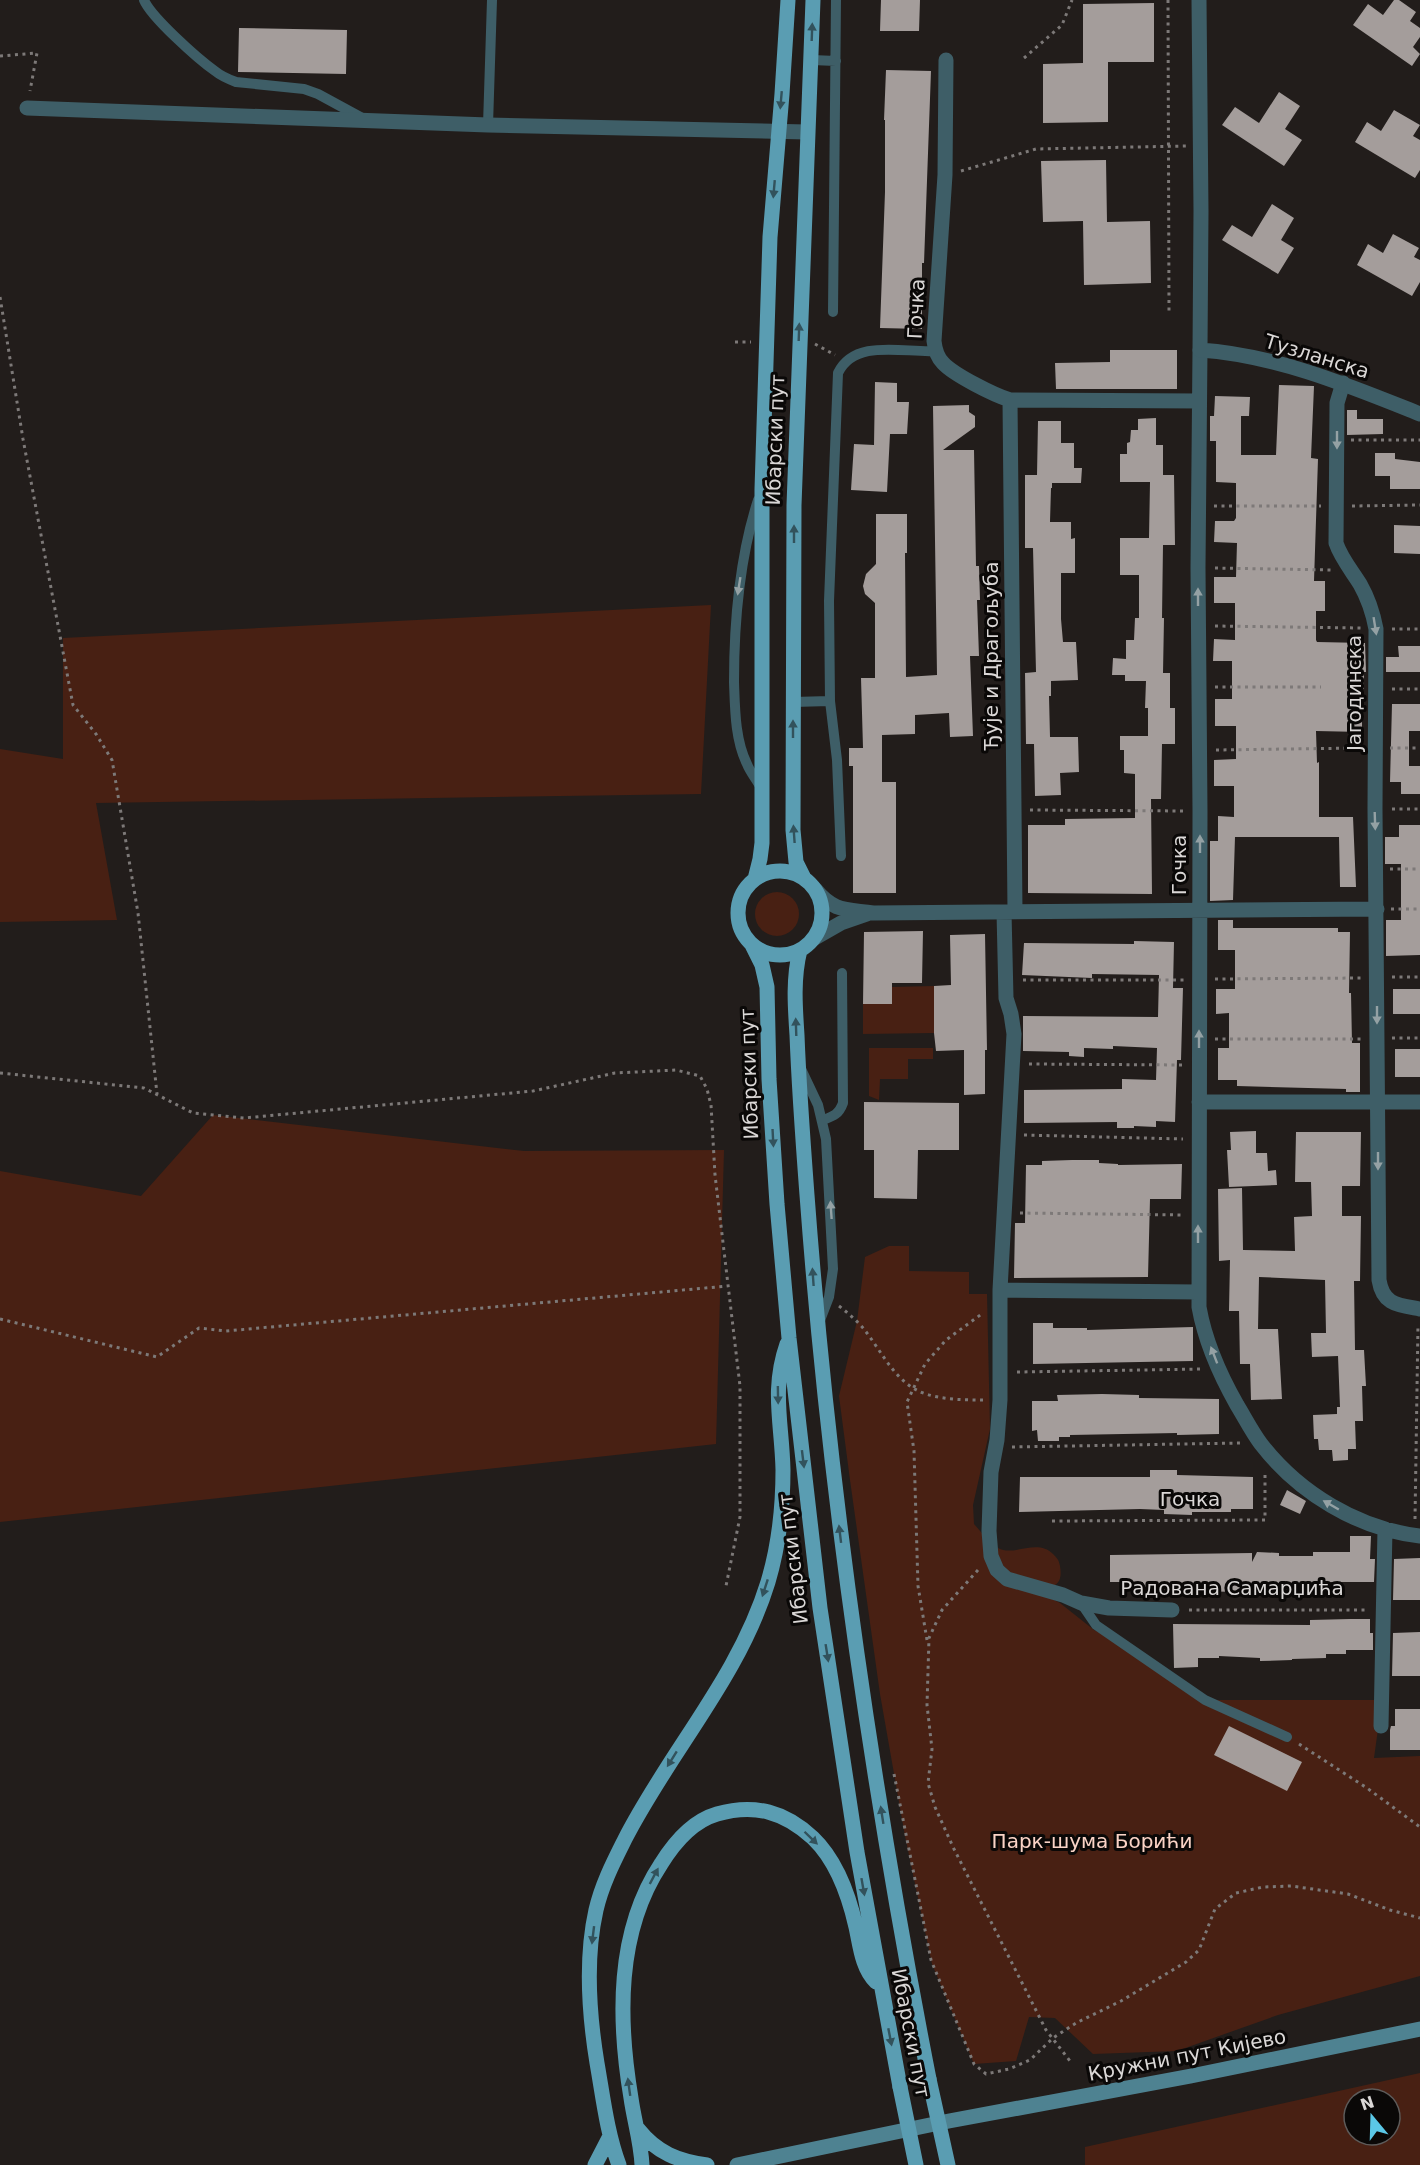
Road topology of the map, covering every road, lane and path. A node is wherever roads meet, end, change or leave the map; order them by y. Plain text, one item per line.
1 (144, 0) edge
2 (492, 0) edge
3 (788, 0) edge
4 (813, 0) edge
5 (836, 0) edge
6 (1072, 0) edge
7 (1168, 0) edge
8 (1199, 0) edge
9 (0, 56) edge
10 (1024, 58) dead end
11 (812, 60) junction
12 (946, 60) dead end
13 (836, 61) junction
14 (27, 108) joint
15 (366, 121) junction
16 (488, 126) junction
17 (779, 131) junction
18 (807, 132) junction
19 (1170, 146) junction
20 (1200, 146) junction
21 (945, 175) junction
22 (0, 297) edge
23 (1168, 311) dead end
24 (833, 312) dead end
25 (735, 342) dead end
26 (753, 342) dead end
27 (810, 344) dead end
28 (1200, 350) junction
29 (935, 351) junction
30 (846, 361) junction
31 (1343, 383) junction
32 (1010, 399) junction
33 (1199, 401) junction
34 (1420, 414) edge
35 (1337, 440) junction
36 (1420, 440) edge
37 (762, 489) junction
38 (1420, 505) edge
39 (1200, 506) junction
40 (1336, 506) junction
41 (1198, 568) junction
42 (1352, 570) junction
43 (1198, 625) junction
44 (1376, 629) junction
45 (1420, 629) edge
46 (1198, 687) junction
47 (1321, 687) dead end
48 (1376, 689) junction
49 (1420, 689) edge
50 (830, 700) junction
51 (793, 702) junction
52 (1375, 748) junction
53 (1420, 748) edge
54 (1199, 750) junction
55 (761, 788) junction
56 (1375, 809) junction
57 (1420, 809) edge
58 (1014, 810) junction
59 (1200, 811) junction
60 (841, 856) dead end
61 (1420, 869) edge
62 (1376, 870) junction
63 (754, 879) junction
64 (809, 884) junction
65 (1377, 909) junction
66 (1420, 909) edge
67 (1200, 910) junction
68 (1010, 912) junction
69 (873, 913) junction
70 (813, 939) junction
71 (752, 945) junction
72 (800, 950) junction
73 (842, 973) dead end
74 (1420, 977) edge
75 (1377, 978) junction
76 (1199, 980) junction
77 (1006, 981) junction
78 (1377, 1038) junction
79 (1420, 1038) edge
80 (1199, 1039) junction
81 (798, 1062) junction
82 (1012, 1064) junction
83 (1199, 1065) junction
84 (0, 1074) edge
85 (157, 1094) junction
86 (1199, 1102) junction
87 (1378, 1102) junction
88 (1420, 1102) edge
89 (823, 1120) junction
90 (1008, 1134) junction
91 (1200, 1139) junction
92 (1004, 1213) junction
93 (1198, 1215) junction
94 (728, 1286) junction
95 (1198, 1292) junction
96 (1000, 1294) junction
97 (829, 1297) junction
98 (1419, 1309) edge
99 (0, 1319) edge
100 (817, 1329) junction
101 (789, 1338) junction
102 (1219, 1369) junction
103 (1000, 1373) junction
104 (914, 1388) junction
105 (1000, 1400) junction
106 (1260, 1443) junction
107 (996, 1448) junction
108 (1276, 1461) junction
109 (1052, 1521) dead end
110 (1385, 1529) junction
111 (1417, 1536) edge
112 (991, 1556) junction
113 (726, 1586) dead end
114 (1081, 1603) junction
115 (1172, 1610) joint
116 (1383, 1610) junction
117 (928, 1649) junction
118 (1381, 1726) dead end
119 (1287, 1737) joint
120 (894, 1773) dead end
121 (1420, 1827) edge
122 (1420, 1918) edge
123 (880, 1986) junction
124 (1420, 2029) edge
125 (1053, 2038) junction
126 (1070, 2061) dead end
127 (637, 2127) junction
128 (610, 2136) junction
129 (595, 2165) edge
130 (619, 2165) edge
131 (642, 2165) edge
132 (707, 2165) edge
133 (737, 2165) edge
134 (916, 2165) edge
135 (948, 2165) edge

1 - 15 lane
2 - 16 lane
3 -> 17 main road, Ибарски пут
11 -> 4 main road, Ибарски пут
5 - 13 lane
6 - 10 path
7 - 19 path
8 - 20 street, Гочка
9 - 14 path
11 - 13 lane
11 - 18 main road, Ибарски пут
12 - 21 street, Гочка
13 - 24 lane
14 - 15 street
15 - 16 street
16 - 17 street
17 - 18 street
17 -> 37 main road, Ибарски пут
51 -> 18 main road, Ибарски пут
19 - 20 path
19 - 21 path
19 - 23 path
20 - 28 street, Гочка
21 - 29 street, Гочка
22 - 85 path
25 - 26 path
27 - 30 path
28 - 31 street, Тузланска
28 - 33 street, Гочка
29 - 30 lane
29 - 32 street, Гочка
30 - 50 lane
31 - 34 street, Тузланска
31 - 35 street, Јагодинска
32 - 33 street, Гочка
32 - 58 street, Ђује и Драгољуба
33 - 39 street, Гочка
35 - 36 path
35 -> 40 street, Јагодинска
37 - 55 main road, Ибарски пут
37 -> 55 lane
38 - 40 path
39 - 40 path
39 - 41 street, Гочка
40 - 42 street, Јагодинска
41 - 42 path
43 -> 41 street, Гочка
42 -> 44 street, Јагодинска
43 - 44 path
43 - 46 street, Гочка
44 - 45 path
44 - 48 street, Јагодинска
46 - 47 path
46 - 54 street, Гочка
48 - 49 path
48 - 52 street, Јагодинска
50 - 51 lane
50 - 60 lane
64 -> 51 main road, Ибарски пут
52 - 53 path
52 - 54 path
52 - 56 street, Јагодинска
54 - 59 street, Гочка
55 - 63 main road, Ибарски пут
56 - 57 path
56 -> 62 street, Јагодинска
58 - 59 path
58 - 68 street, Ђује и Драгољуба
67 -> 59 street, Гочка
61 - 62 path
62 - 65 street, Јагодинска
63 - 64 main road
63 - 71 main road
64 - 69 street
64 - 70 main road
65 - 66 path
65 - 67 street
65 - 75 street, Јагодинска
67 - 68 street
67 - 76 street, Гочка
68 - 69 street
68 - 77 street, Ђује и Драгољуба
69 - 70 street
70 - 72 main road
71 - 72 main road
71 -> 101 main road, Ибарски пут
81 -> 72 main road, Ибарски пут
73 - 89 lane
74 - 75 path
75 - 76 path
75 -> 78 street, Јагодинска
76 - 77 path
80 -> 76 street, Гочка
77 - 82 street, Ђује и Драгољуба
78 - 79 path
78 - 80 path
78 - 87 street, Јагодинска
80 - 83 street, Гочка
81 - 89 lane
100 -> 81 main road, Ибарски пут
82 - 83 path
82 - 90 street, Ђује и Драгољуба
83 - 86 street, Гочка
84 - 85 path
85 - 94 path
86 - 87 street
86 - 91 street, Гочка
87 - 88 street
87 -> 98 street, Јагодинска
97 -> 89 lane
90 - 91 path
90 - 92 street, Ђује и Драгољуба
91 - 93 street, Гочка
92 - 93 path
92 - 96 street, Ђује и Драгољуба
95 -> 93 street, Гочка
94 - 99 path
94 - 113 path
95 - 96 street
102 -> 95 street, Гочка
96 - 103 street, Ђује и Драгољуба
96 - 104 path
97 - 100 lane
97 - 104 path
98 - 111 path
135 -> 100 main road, Ибарски пут, bridge
101 -> 123 main road, Ибарски пут
101 -> 128 main road
102 - 103 path
102 - 106 street, Гочка
103 - 105 street, Ђује и Драгољуба
104 - 105 path
104 - 117 path
105 - 107 street, Ђује и Драгољуба
106 - 107 path
106 - 108 street, Гочка
107 - 112 street, Ђује и Драгољуба
108 - 109 path, Гочка
110 -> 108 street, Гочка
110 - 111 street, Гочка
110 - 116 street
112 - 114 street, Радована Самарџића
112 - 117 path
114 - 115 street, Радована Самарџића
114 - 119 lane
115 - 116 path, Радована Самарџића
116 - 118 street
117 - 125 path
119 - 121 path
120 - 125 path
122 - 125 path
127 -> 123 main road
123 -> 134 main road, Ибарски пут, bridge
124 - 133 main road, Кружни пут Кијево
125 - 126 path
127 - 131 main road
127 - 132 main road
128 - 129 main road
128 - 130 main road

